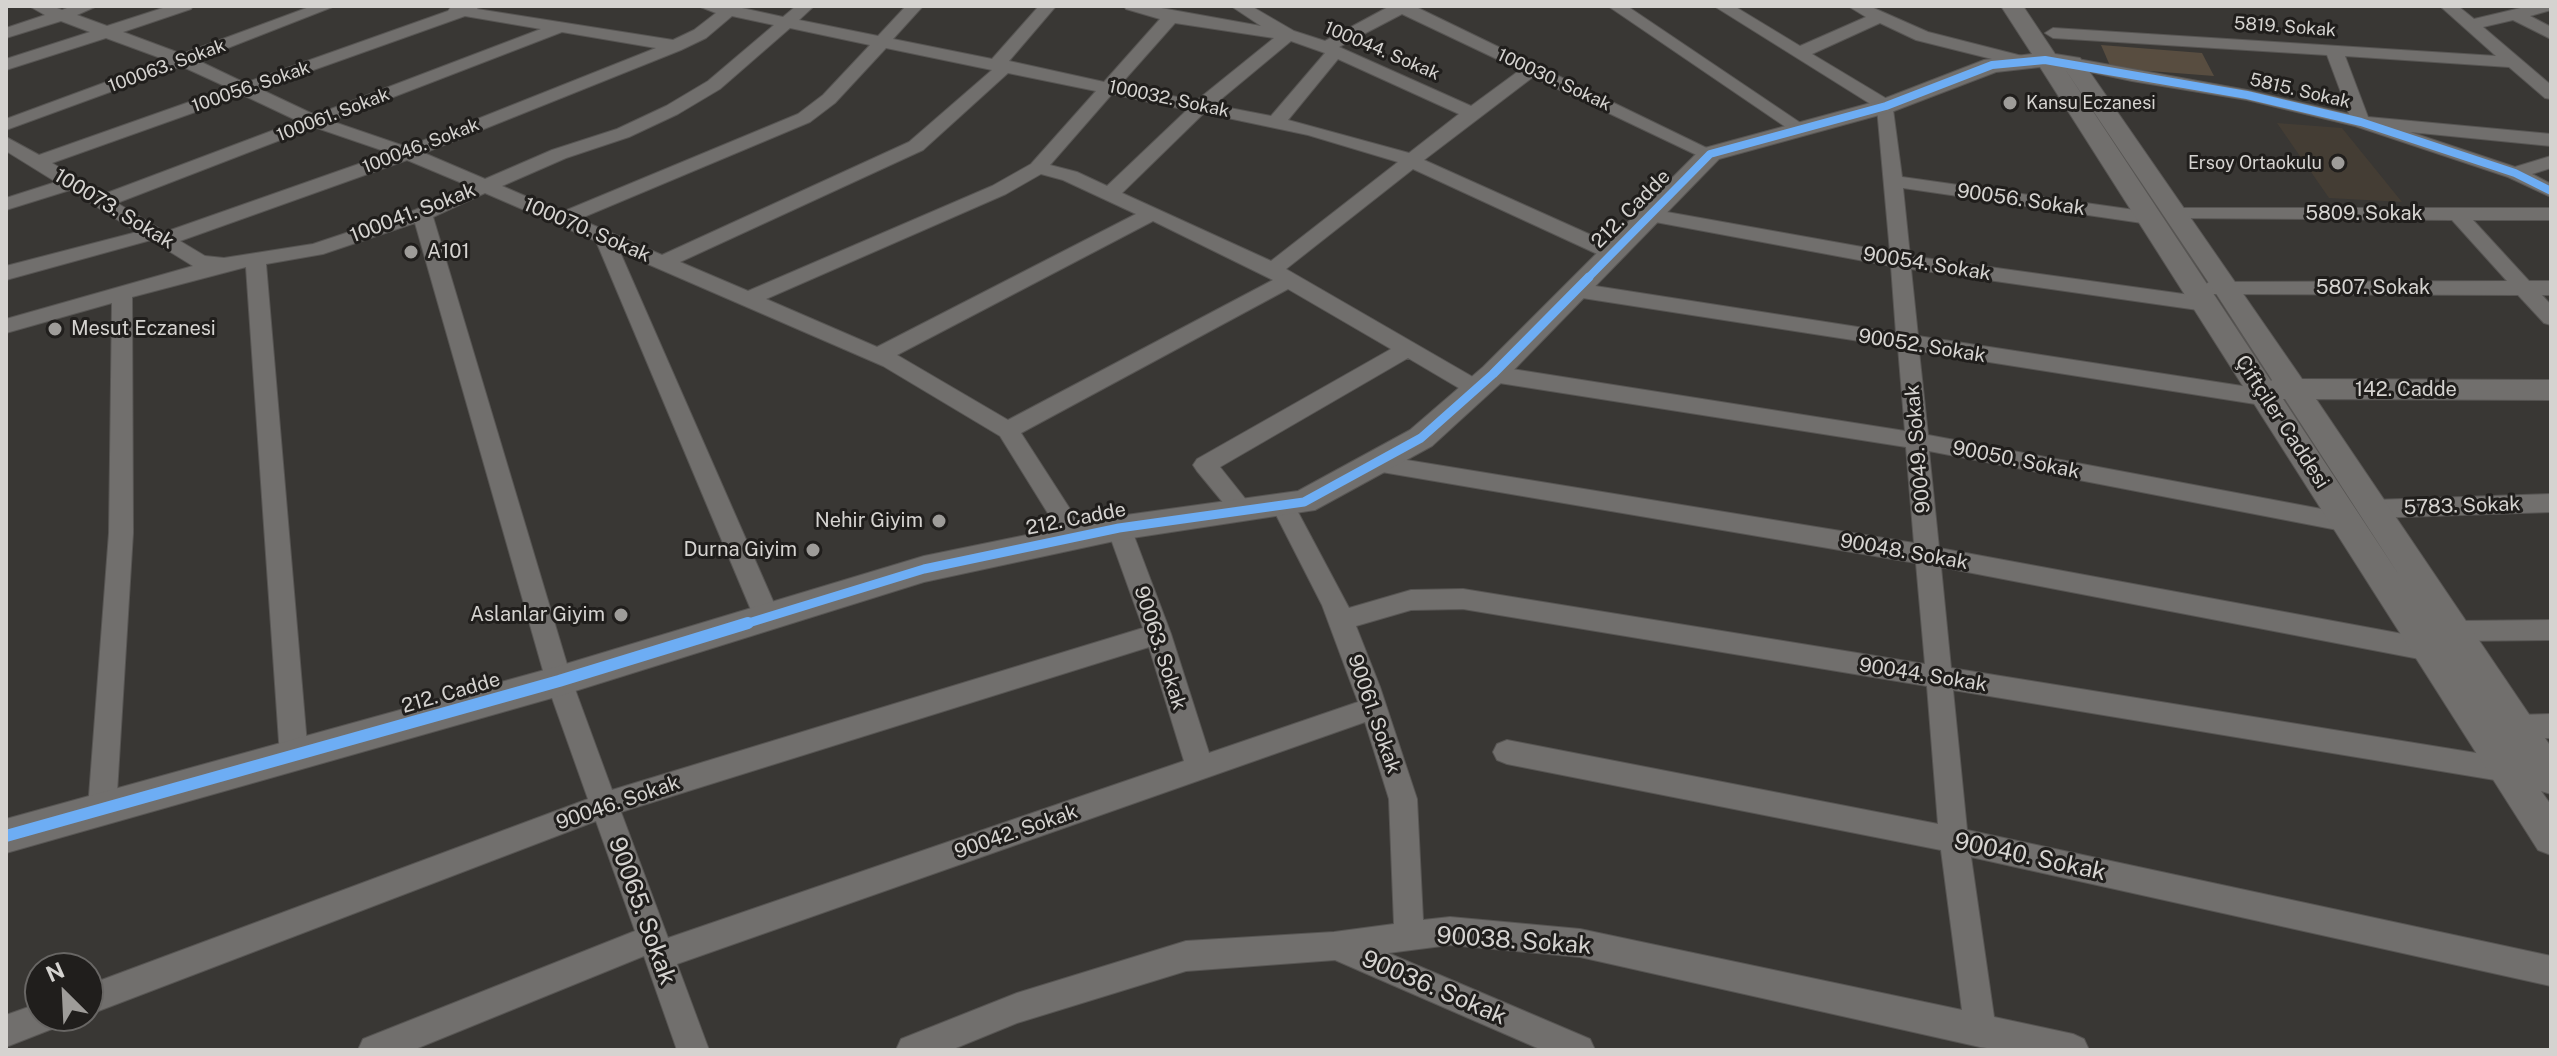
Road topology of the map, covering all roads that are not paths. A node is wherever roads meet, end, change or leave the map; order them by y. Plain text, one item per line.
1 (37, 6) edge
2 (89, 6) edge
3 (185, 6) edge
4 (327, 6) edge
5 (429, 6) edge
6 (706, 6) edge
7 (806, 6) edge
8 (915, 6) edge
9 (1048, 6) edge
10 (1132, 6) edge
11 (1239, 6) edge
12 (1616, 6) edge
13 (1722, 6) edge
14 (1857, 6) edge
15 (2012, 6) edge
16 (2035, 6) edge
17 (2448, 6) edge
18 (2549, 6) edge
19 (1402, 7) edge
20 (732, 8) edge
21 (467, 9) edge
22 (61, 15) junction
23 (2516, 15) junction
24 (1171, 17) junction
25 (1880, 17) junction
26 (787, 22) junction
27 (2471, 25) junction
28 (561, 27) junction
29 (106, 31) junction
30 (6, 33) edge
31 (2551, 34) edge
32 (1288, 35) junction
33 (880, 41) junction
34 (675, 46) junction
35 (1331, 49) junction
36 (2334, 51) junction
37 (1799, 53) junction
38 (2048, 54) junction
39 (182, 60) junction
40 (2514, 62) junction
41 (6, 65) edge
42 (1001, 65) junction
43 (1533, 69) junction
44 (1109, 87) junction
45 (242, 91) junction
46 (2551, 94) edge
47 (1201, 106) junction
48 (1886, 106) junction
49 (1472, 113) junction
50 (316, 122) junction
51 (1276, 122) junction
52 (2361, 122) junction
53 (6, 125) edge
54 (1799, 128) junction
55 (2551, 140) edge
56 (6, 143) edge
57 (408, 153) junction
58 (1710, 154) junction
59 (1411, 161) junction
60 (37, 162) junction
61 (2551, 162) edge
62 (1038, 168) junction
63 (2515, 173) junction
64 (1893, 181) junction
65 (73, 183) junction
66 (484, 186) junction
67 (2551, 191) edge
68 (1110, 194) junction
69 (104, 201) junction
70 (6, 204) edge
71 (1153, 213) junction
72 (422, 214) junction
73 (2457, 214) junction
74 (2551, 214) edge
75 (1650, 215) junction
76 (2162, 216) junction
77 (563, 219) junction
78 (160, 236) junction
79 (604, 237) junction
80 (1613, 253) junction
81 (256, 260) junction
82 (1901, 261) junction
83 (663, 262) junction
84 (225, 264) junction
85 (6, 273) edge
86 (1281, 274) junction
87 (2525, 288) junction
88 (2551, 288) edge
89 (1576, 290) junction
90 (2209, 294) junction
91 (122, 295) junction
92 (748, 299) junction
93 (2551, 318) edge
94 (6, 326) edge
95 (1908, 344) junction
96 (1409, 348) junction
97 (877, 356) junction
98 (1485, 382) junction
99 (2551, 390) edge
100 (2275, 392) junction
101 (1008, 430) junction
102 (1918, 441) junction
103 (1376, 463) junction
104 (2551, 503) edge
105 (1283, 505) junction
106 (1243, 511) junction
107 (2360, 516) junction
108 (1119, 528) junction
109 (1076, 537) junction
110 (1927, 555) junction
111 (767, 617) junction
112 (1341, 620) junction
113 (2551, 630) edge
114 (2454, 631) junction
115 (1158, 634) junction
116 (2430, 650) junction
117 (1939, 677) junction
118 (559, 681) junction
119 (1373, 708) junction
120 (2551, 726) edge
121 (2517, 727) junction
122 (1507, 752) dead end
123 (294, 756) junction
124 (1200, 768) junction
125 (2507, 770) junction
126 (2551, 778) edge
127 (604, 805) junction
128 (102, 809) junction
129 (6, 836) edge
130 (2551, 838) edge
131 (1954, 840) junction
132 (1409, 936) junction
133 (1334, 946) junction
134 (656, 947) junction
135 (2551, 971) edge
136 (104, 994) edge
137 (1980, 1031) junction
138 (374, 1050) edge
139 (693, 1050) edge
140 (912, 1050) edge
141 (1579, 1050) edge
142 (2073, 1050) edge

1 - 22 street, 100070. Sokak
2 - 22 street
3 - 29 street
4 - 39 street, 100063. Sokak
5 - 21 street
6 - 20 street, 100032. Sokak
7 - 26 street, 100041. Sokak
8 - 33 street
9 - 42 street
10 - 24 street, 100044. Sokak
11 - 32 street
12 - 54 street
13 - 37 street
14 - 25 street
15 - 38 street, Çiftçiler Caddesi
16 - 38 street, Çiftçiler Caddesi
17 - 27 street
18 - 23 street
19 - 35 street
19 - 43 street, 100030. Sokak
20 - 26 street, 100032. Sokak
20 - 34 street, 100046. Sokak
21 - 28 street
21 - 45 street, 100056. Sokak
22 - 29 street, 100070. Sokak
22 - 30 street
23 - 27 street
23 - 31 street
24 - 32 street, 100044. Sokak
24 - 44 street
25 - 37 street
25 - 38 street
26 - 33 street, 100032. Sokak
26 - 66 street, 100041. Sokak
27 - 40 street
28 - 34 street
28 - 50 street, 100061. Sokak
29 - 39 street, 100070. Sokak
29 - 41 street
32 - 35 street, 100044. Sokak
32 - 47 street
33 - 42 street, 100032. Sokak
33 - 77 street
34 - 57 street, 100046. Sokak
35 - 49 street, 100044. Sokak
35 - 51 street
36 - 38 street, 5819. Sokak
36 - 40 street, 5819. Sokak
36 - 52 street
37 - 48 street
38 - 48 street, 212. Cadde
38 - 52 street, 5815. Sokak
38 - 76 street, Çiftçiler Caddesi
39 - 45 street, 100070. Sokak
39 - 53 street, 100063. Sokak
40 - 46 street
42 - 44 street, 100032. Sokak
42 - 83 street
43 - 49 street
43 - 58 street, 100030. Sokak
44 - 47 street, 100032. Sokak
44 - 62 street
45 - 50 street, 100070. Sokak
45 - 60 street, 100056. Sokak
47 - 51 street, 100032. Sokak
47 - 68 street
48 - 54 street, 212. Cadde
48 - 64 street, 90049. Sokak
49 - 59 street
50 - 57 street, 100070. Sokak
50 - 69 street, 100061. Sokak
51 - 59 street, 100032. Sokak
52 - 55 street, 5815. Sokak
52 - 63 street, 5815. Sokak
54 - 58 street, 212. Cadde
56 - 60 street, 100073. Sokak
57 - 66 street, 100070. Sokak
57 - 78 street, 100046. Sokak
58 - 75 street, 212. Cadde
59 - 80 street, 100032. Sokak
59 - 86 street
60 - 65 street, 100073. Sokak
61 - 63 street
62 - 68 street
62 - 92 street
63 - 67 street, 5815. Sokak
64 - 76 street, 90056. Sokak
64 - 82 street, 90049. Sokak
65 - 69 street, 100073. Sokak
65 - 70 street
66 - 72 street, 100041. Sokak
66 - 77 street, 100070. Sokak
68 - 71 street
69 - 78 street, 100073. Sokak
71 - 86 street
71 - 97 street
72 - 81 street, 100041. Sokak
72 - 118 street, 90065. Sokak
73 - 74 street, 5809. Sokak
73 - 76 street, 5809. Sokak
73 - 87 street
75 - 80 street, 212. Cadde
75 - 82 street, 90054. Sokak
76 - 90 street, Çiftçiler Caddesi
77 - 79 street, 100070. Sokak
78 - 84 street, 100073. Sokak
78 - 85 street, 100046. Sokak
79 - 83 street, 100070. Sokak
79 - 111 street
80 - 89 street, 212. Cadde
81 - 84 street, 100041. Sokak
81 - 123 street
82 - 90 street, 90054. Sokak
82 - 95 street, 90049. Sokak
83 - 92 street, 100070. Sokak
84 - 91 street, 100041. Sokak
86 - 96 street
86 - 101 street
87 - 88 street, 5807. Sokak
87 - 90 street, 5807. Sokak
87 - 93 street
89 - 95 street, 90052. Sokak
89 - 98 street, 212. Cadde
90 - 100 street, Çiftçiler Caddesi
91 - 94 street, 100041. Sokak
91 - 128 street
92 - 97 street, 100070. Sokak
95 - 100 street, 90052. Sokak
95 - 102 street, 90049. Sokak
96 - 98 street
96 - 106 street
97 - 101 street, 100070. Sokak
98 - 102 street, 90050. Sokak
98 - 103 street, 212. Cadde
99 - 100 street, 142. Cadde
100 - 107 street, Çiftçiler Caddesi
101 - 109 street, 100070. Sokak
102 - 107 street, 90050. Sokak
102 - 110 street, 90049. Sokak
103 - 105 street, 212. Cadde
103 - 110 street, 90048. Sokak
104 - 107 street, 5783. Sokak
105 - 106 street, 212. Cadde
105 - 112 street, 90061. Sokak
106 - 108 street, 212. Cadde
107 - 114 street, Çiftçiler Caddesi
107 - 116 street, Çiftçiler Caddesi
108 - 109 street, 212. Cadde
108 - 115 street, 90063. Sokak
109 - 111 street, 212. Cadde
110 - 116 street, 90048. Sokak
110 - 117 street, 90049. Sokak
111 - 118 street, 212. Cadde
112 - 117 street, 90044. Sokak
112 - 119 street, 90061. Sokak
113 - 114 street
114 - 121 street, Çiftçiler Caddesi
115 - 124 street, 90063. Sokak
115 - 127 street, 90046. Sokak
116 - 125 street, Çiftçiler Caddesi
117 - 125 street, 90044. Sokak
117 - 131 street, 90049. Sokak
118 - 123 street, 212. Cadde
118 - 127 street, 90065. Sokak
119 - 124 street, 90042. Sokak
119 - 132 street, 90061. Sokak
120 - 121 street
121 - 126 street, Çiftçiler Caddesi
122 - 131 street, 90040. Sokak
123 - 128 street, 212. Cadde
124 - 134 street, 90042. Sokak
125 - 130 street, Çiftçiler Caddesi
127 - 134 street, 90065. Sokak
127 - 136 street, 90046. Sokak
128 - 129 street, 212. Cadde
131 - 135 street, 90040. Sokak
131 - 137 street, 90049. Sokak
132 - 133 street, 90038. Sokak
132 - 137 street, 90038. Sokak
133 - 140 street, 90038. Sokak
133 - 141 street, 90036. Sokak
134 - 138 street, 90042. Sokak
134 - 139 street, 90065. Sokak
137 - 142 street, 90038. Sokak

